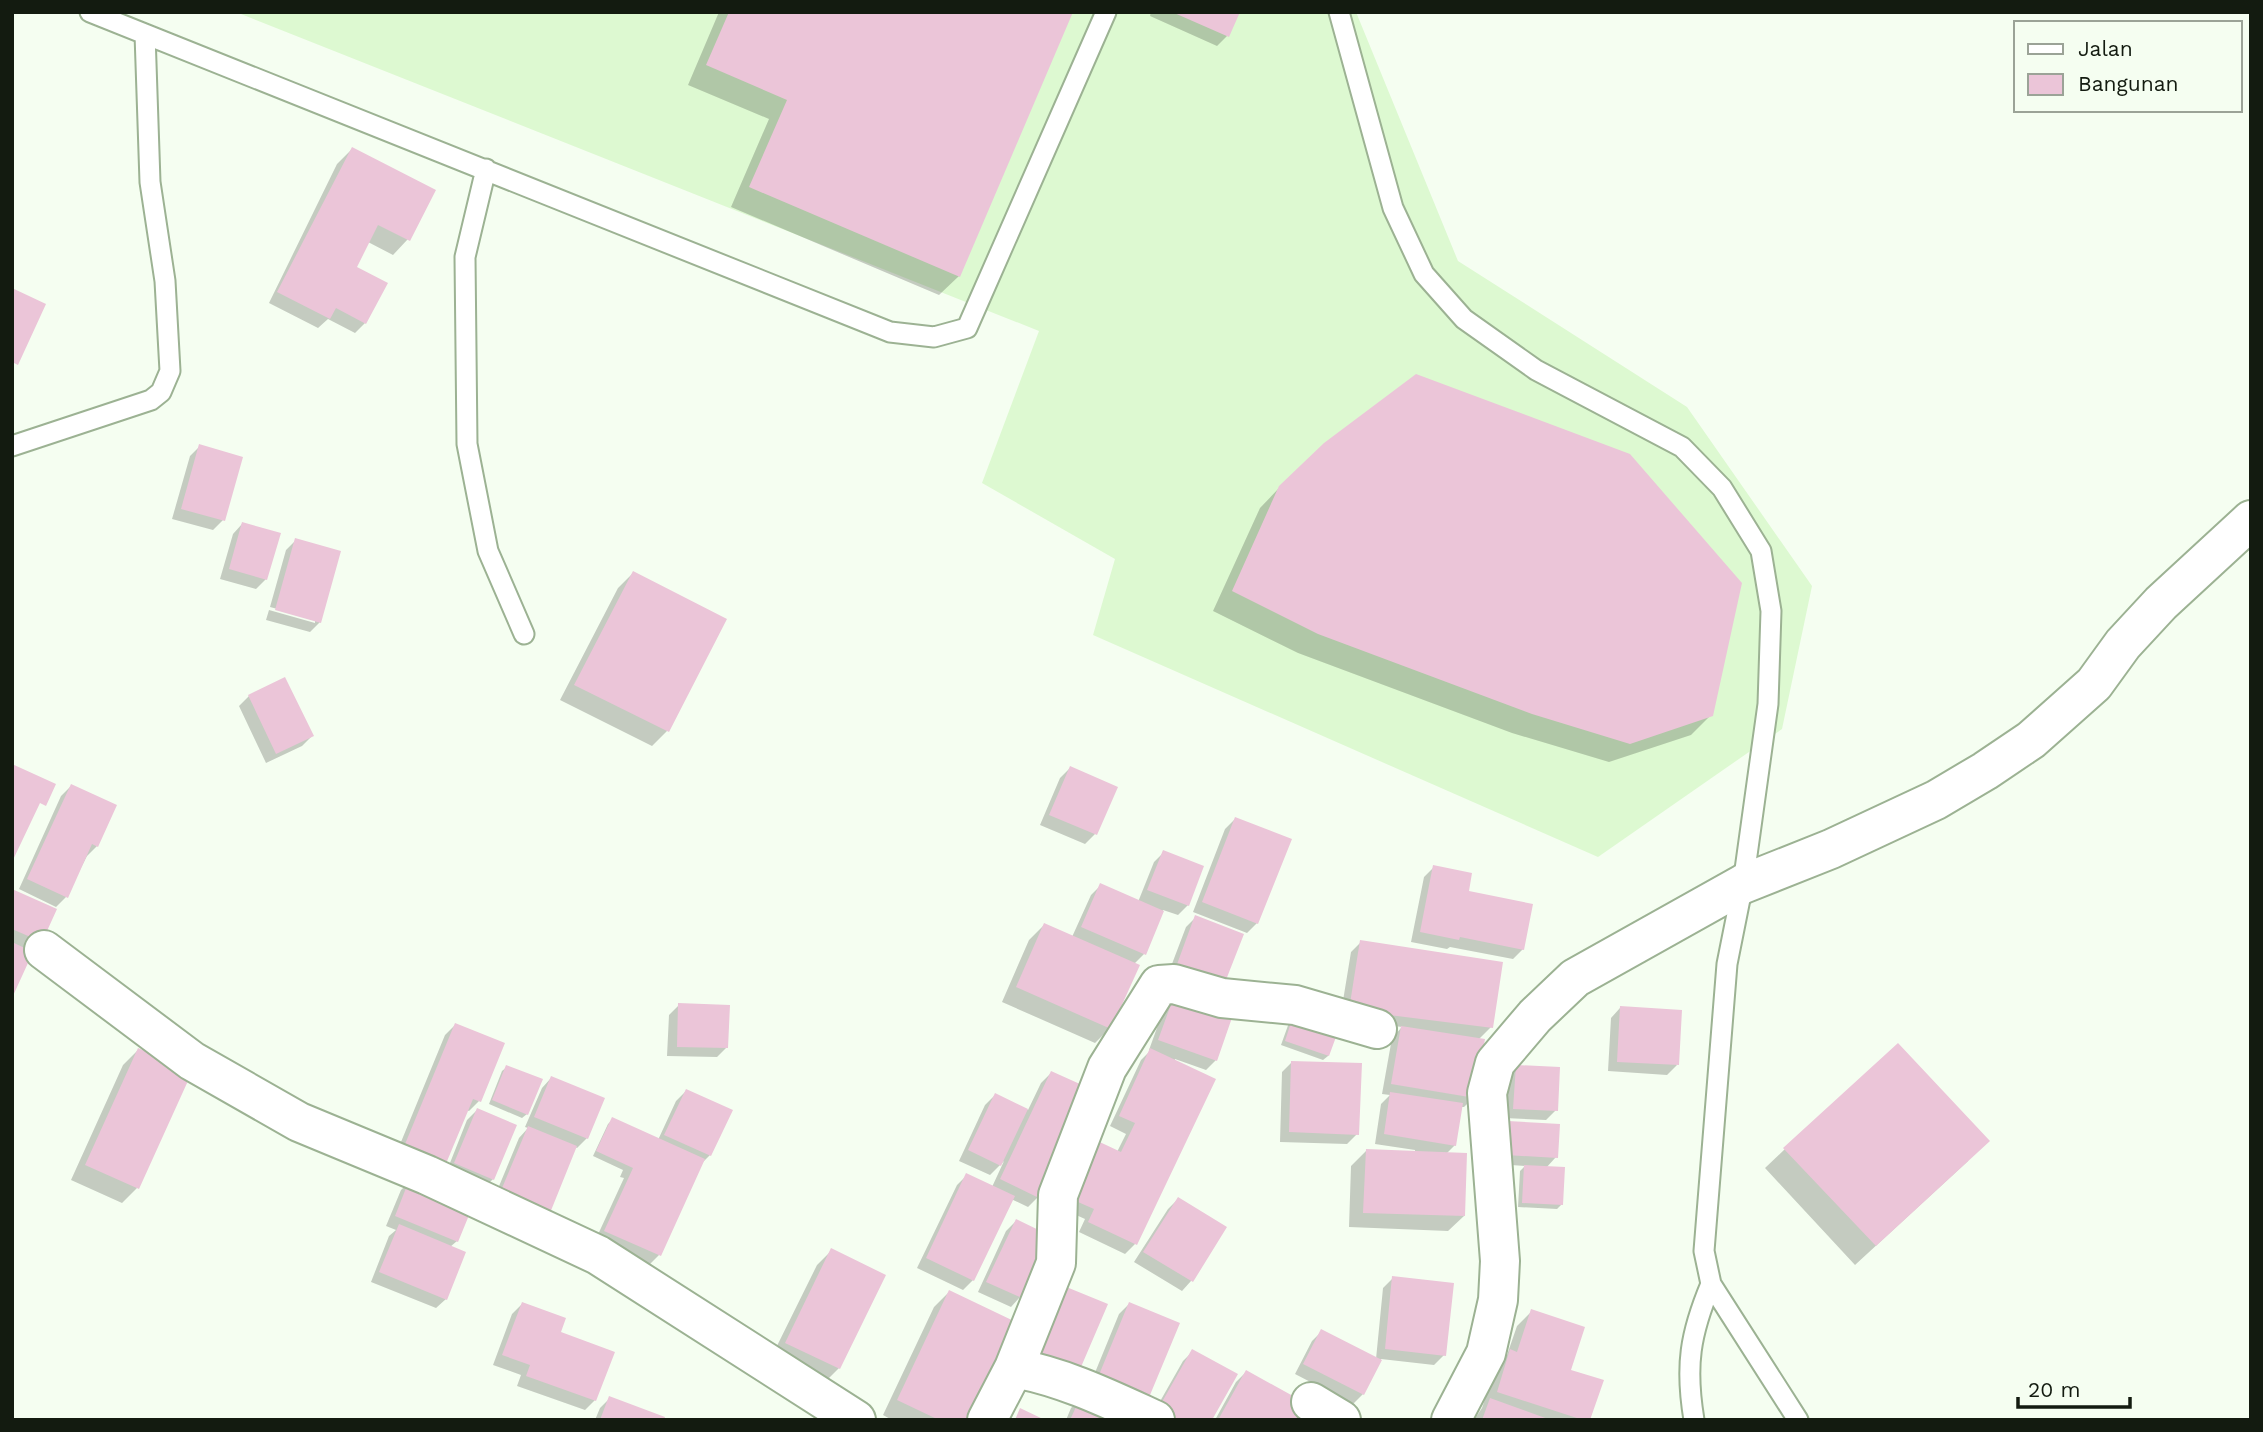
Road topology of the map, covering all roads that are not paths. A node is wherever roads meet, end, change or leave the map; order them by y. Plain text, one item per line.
1 (90, 12) edge
2 (1106, 12) edge
3 (1339, 12) edge
4 (145, 34) junction
5 (486, 169) junction
6 (12, 446) edge
7 (2251, 520) edge
8 (524, 634) dead end
9 (1743, 884) junction
10 (44, 950) dead end
11 (1377, 1029) dead end
12 (1711, 1284) junction
13 (1014, 1368) junction
14 (856, 1420) edge
15 (987, 1420) edge
16 (1155, 1420) edge
17 (1451, 1420) edge
18 (1694, 1420) edge
19 (1798, 1420) edge

1 - 4 lane
2 - 5 lane
3 - 9 lane
4 - 5 lane
4 - 6 lane
5 - 8 lane
7 - 9 street
9 - 12 lane
9 - 17 street
10 - 14 street
11 - 13 street
12 - 18 lane
12 - 19 lane
13 - 15 street
13 - 16 street

